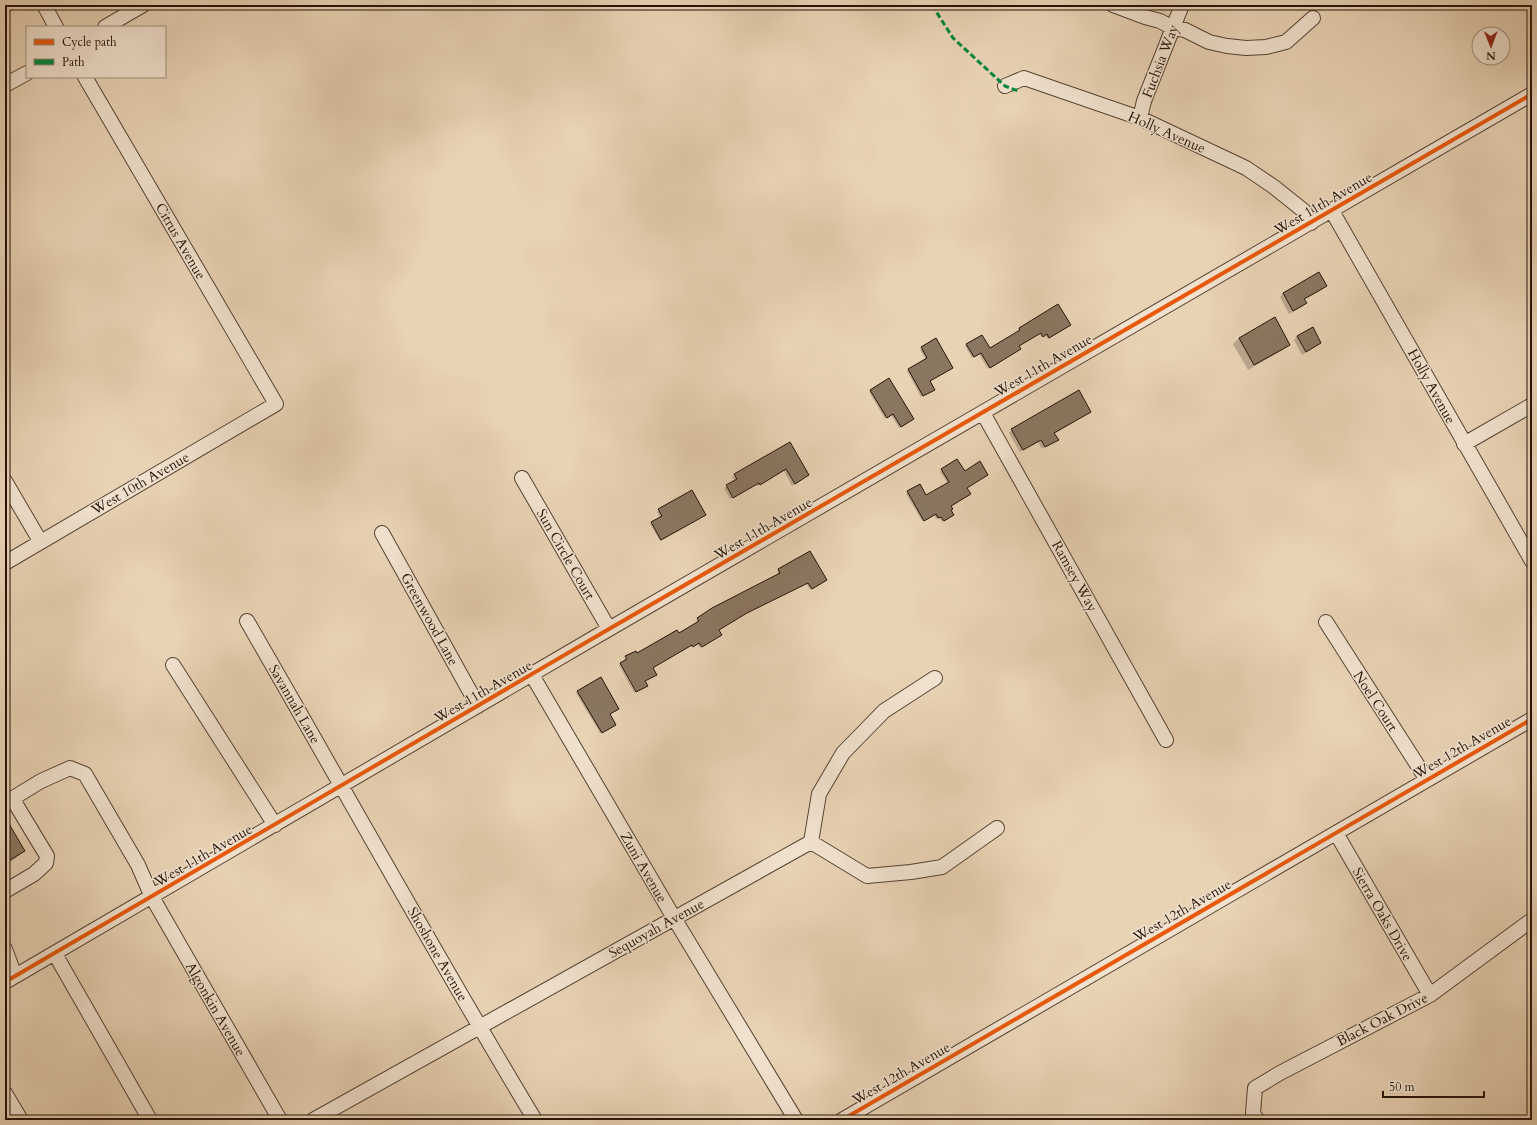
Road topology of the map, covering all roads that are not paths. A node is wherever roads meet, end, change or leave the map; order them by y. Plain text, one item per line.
1 (44, 5) edge
2 (143, 5) edge
3 (1113, 5) edge
4 (1182, 5) edge
5 (1313, 18) dead end
6 (55, 26) edge
7 (108, 26) edge
8 (1173, 28) junction
9 (26, 74) edge
10 (86, 78) edge
11 (5, 85) edge
12 (1005, 86) dead end
13 (1532, 94) edge
14 (1140, 118) junction
15 (1332, 210) junction
16 (1311, 223) junction
17 (276, 404) joint
18 (1532, 405) edge
19 (983, 413) junction
20 (1464, 444) junction
21 (522, 478) dead end
22 (5, 481) edge
23 (382, 533) dead end
24 (40, 541) junction
25 (1532, 561) edge
26 (5, 563) edge
27 (247, 621) dead end
28 (1326, 622) dead end
29 (610, 629) junction
30 (173, 665) dead end
31 (532, 675) junction
32 (935, 678) dead end
33 (478, 706) junction
34 (1532, 719) edge
35 (1166, 740) dead end
36 (1427, 780) junction
37 (343, 786) junction
38 (9, 801) edge
39 (275, 825) junction
40 (997, 828) dead end
41 (1336, 833) junction
42 (811, 842) junction
43 (5, 891) edge
44 (152, 897) junction
45 (674, 918) junction
46 (1528, 922) dead end
47 (5, 949) edge
48 (55, 954) junction
49 (10, 979) edge
50 (1430, 995) junction
51 (479, 1027) junction
52 (5, 1093) edge
53 (849, 1118) edge
54 (21, 1120) edge
55 (150, 1120) edge
56 (280, 1120) edge
57 (313, 1120) edge
58 (535, 1120) edge
59 (796, 1120) edge
60 (1257, 1120) edge

1 - 6 street
2 - 7 street
3 - 8 street
4 - 8 street, Fuchsia Way
5 - 8 street
8 - 14 street, Fuchsia Way
9 - 11 street
10 - 17 street, Citrus Avenue
12 - 14 street, Holly Avenue
13 - 15 street, West 11th Avenue
14 - 16 street, Holly Avenue
15 - 16 street, West 11th Avenue
15 - 20 street, Holly Avenue
16 - 19 street, West 11th Avenue
17 - 24 street, West 10th Avenue
18 - 20 street
19 - 29 street, West 11th Avenue
19 - 35 street, Ramsey Way
20 - 25 street, Holly Avenue
21 - 29 street, Sun Circle Court
22 - 24 street
23 - 33 street, Greenwood Lane
24 - 26 street, West 10th Avenue
27 - 37 street, Savannah Lane
28 - 36 street, Noel Court
29 - 31 street, West 11th Avenue
30 - 39 street
31 - 33 street, West 11th Avenue
31 - 45 street, Zuni Avenue
32 - 42 street
33 - 37 street, West 11th Avenue
34 - 36 street, West 12th Avenue
36 - 41 street, West 12th Avenue
37 - 39 street, West 11th Avenue
37 - 51 street, Shoshone Avenue
38 - 43 street
38 - 44 street, Algonkin Avenue
39 - 44 street, West 11th Avenue
40 - 42 street
41 - 50 street, Sierra Oaks Drive
41 - 53 street, West 12th Avenue
42 - 45 street, Sequoyah Avenue
44 - 48 street, West 11th Avenue
44 - 56 street, Algonkin Avenue
45 - 51 street, Sequoyah Avenue
45 - 59 street, Zuni Avenue
46 - 50 street, Black Oak Drive
47 - 49 street
48 - 49 street, West 11th Avenue
48 - 55 street
50 - 60 street, Black Oak Drive
51 - 57 street, Sequoyah Avenue
51 - 58 street, Shoshone Avenue
52 - 54 street

